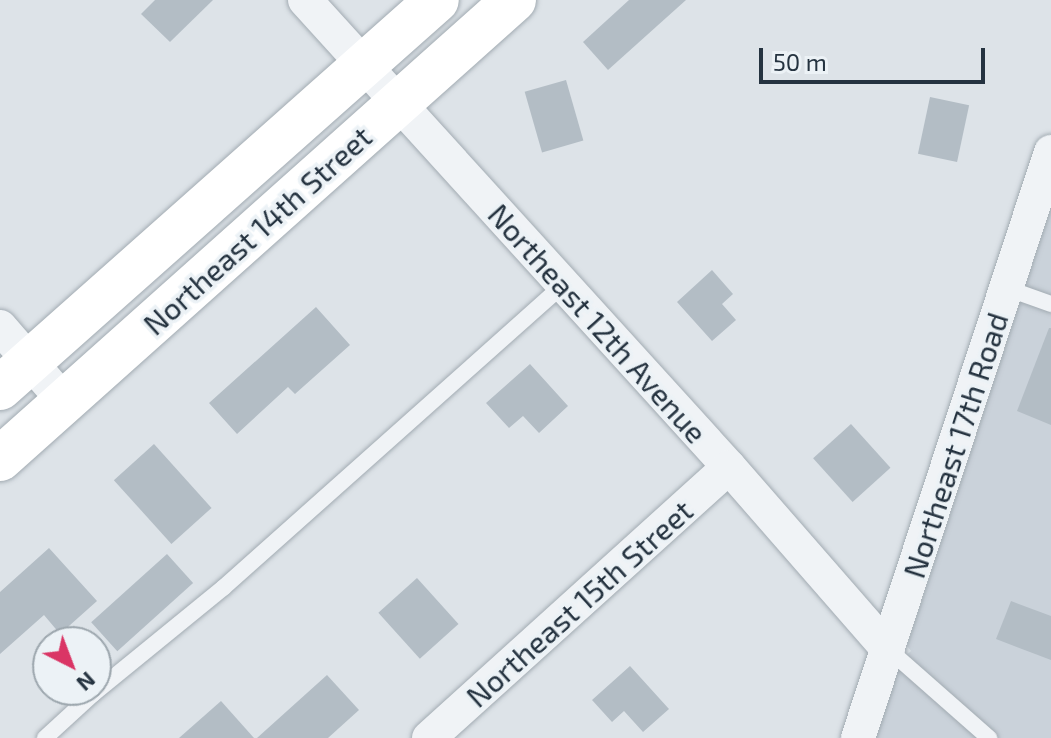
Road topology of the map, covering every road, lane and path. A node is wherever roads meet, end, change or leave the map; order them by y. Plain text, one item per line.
1 (305, 0) edge
2 (437, 0) edge
3 (514, 0) edge
4 (364, 66) junction
5 (398, 104) junction
6 (1051, 152) edge
7 (563, 285) junction
8 (1006, 288) junction
9 (1051, 304) edge
10 (0, 327) edge
11 (15, 375) edge
12 (65, 402) junction
13 (0, 459) edge
14 (729, 467) junction
15 (888, 649) junction
16 (45, 738) edge
17 (429, 738) edge
18 (858, 738) edge
19 (989, 738) edge

1 - 4 street, Northeast 12th Avenue
2 - 4 main road, Northeast 14th Street
3 - 5 main road, Northeast 14th Street
4 - 5 street, Northeast 12th Avenue
4 - 11 main road, Northeast 14th Street
5 - 7 street, Northeast 12th Avenue
5 - 12 main road, Northeast 14th Street
6 - 8 street, Northeast 17th Road
7 - 14 street, Northeast 12th Avenue
7 - 16 lane
8 - 9 lane
8 - 15 street, Northeast 17th Road
10 - 11 street
11 - 12 street
12 - 13 main road, Northeast 14th Street
14 - 15 street, Northeast 12th Avenue
14 - 17 street, Northeast 15th Street
15 - 18 street, Northeast 17th Road
15 - 19 lane

